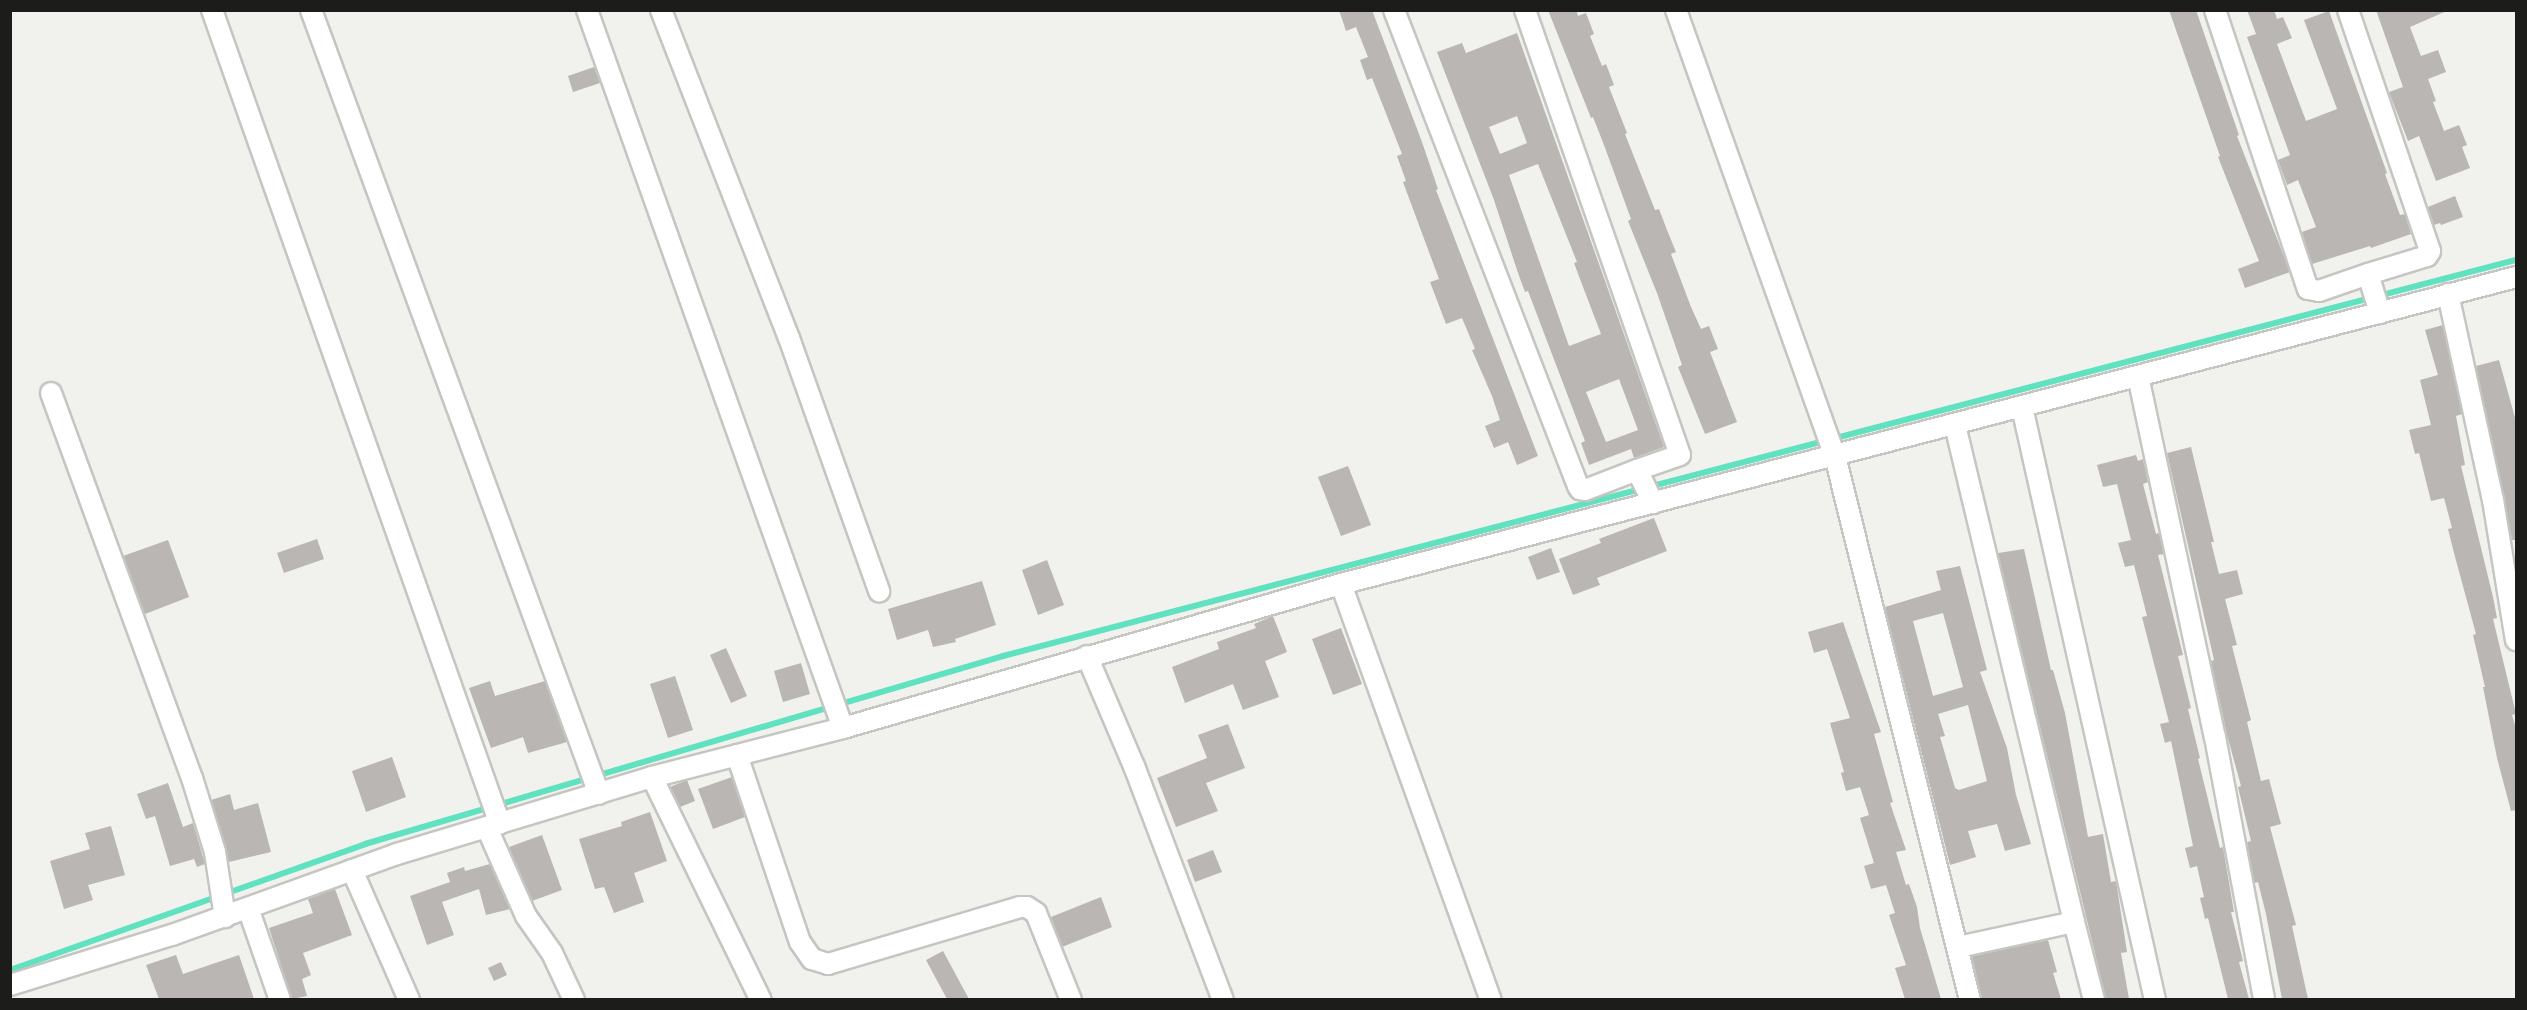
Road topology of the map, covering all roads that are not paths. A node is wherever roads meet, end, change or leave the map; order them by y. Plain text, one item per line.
1 (212, 10) edge
2 (311, 10) edge
3 (587, 10) edge
4 (661, 10) edge
5 (1394, 10) edge
6 (1525, 10) edge
7 (1676, 10) edge
8 (2215, 10) edge
9 (2348, 10) edge
10 (2517, 277) edge
11 (2369, 278) junction
12 (2448, 294) junction
13 (2379, 309) junction
14 (2138, 376) junction
15 (51, 393) dead end
16 (2022, 406) junction
17 (1955, 425) junction
18 (1835, 456) junction
19 (1645, 487) junction
20 (1341, 584) junction
21 (879, 591) dead end
22 (2517, 640) edge
23 (1087, 656) junction
24 (841, 724) junction
25 (737, 755) junction
26 (652, 777) junction
27 (599, 794) junction
28 (495, 824) junction
29 (352, 870) junction
30 (248, 908) junction
31 (225, 914) junction
32 (2074, 922) junction
33 (1958, 947) junction
34 (10, 986) edge
35 (280, 999) edge
36 (409, 999) edge
37 (574, 999) edge
38 (761, 999) edge
39 (1071, 999) edge
40 (1223, 999) edge
41 (1491, 999) edge
42 (1970, 999) edge
43 (2094, 999) edge
44 (2154, 999) edge
45 (2264, 999) edge

1 - 28 street
2 - 27 street
3 - 24 street
4 - 21 street
5 - 19 street
6 - 19 street
7 - 18 street
8 - 11 street
9 - 11 street
10 - 12 street
11 - 13 street
12 - 13 street
12 - 22 street
13 - 14 street
14 - 16 street
14 - 45 street
15 - 31 street
16 - 17 street
16 - 44 street
17 - 18 street
17 - 32 street
18 - 19 street
18 - 33 street
19 - 20 street
20 - 23 street
20 - 41 street
23 - 24 street
23 - 40 street
24 - 25 street
25 - 26 street
25 - 39 street
26 - 27 street
26 - 38 street
27 - 28 street
28 - 29 street
28 - 37 street
29 - 30 street
29 - 36 street
30 - 31 street
30 - 35 street
31 - 34 street
32 - 33 street
32 - 43 street
33 - 42 street

